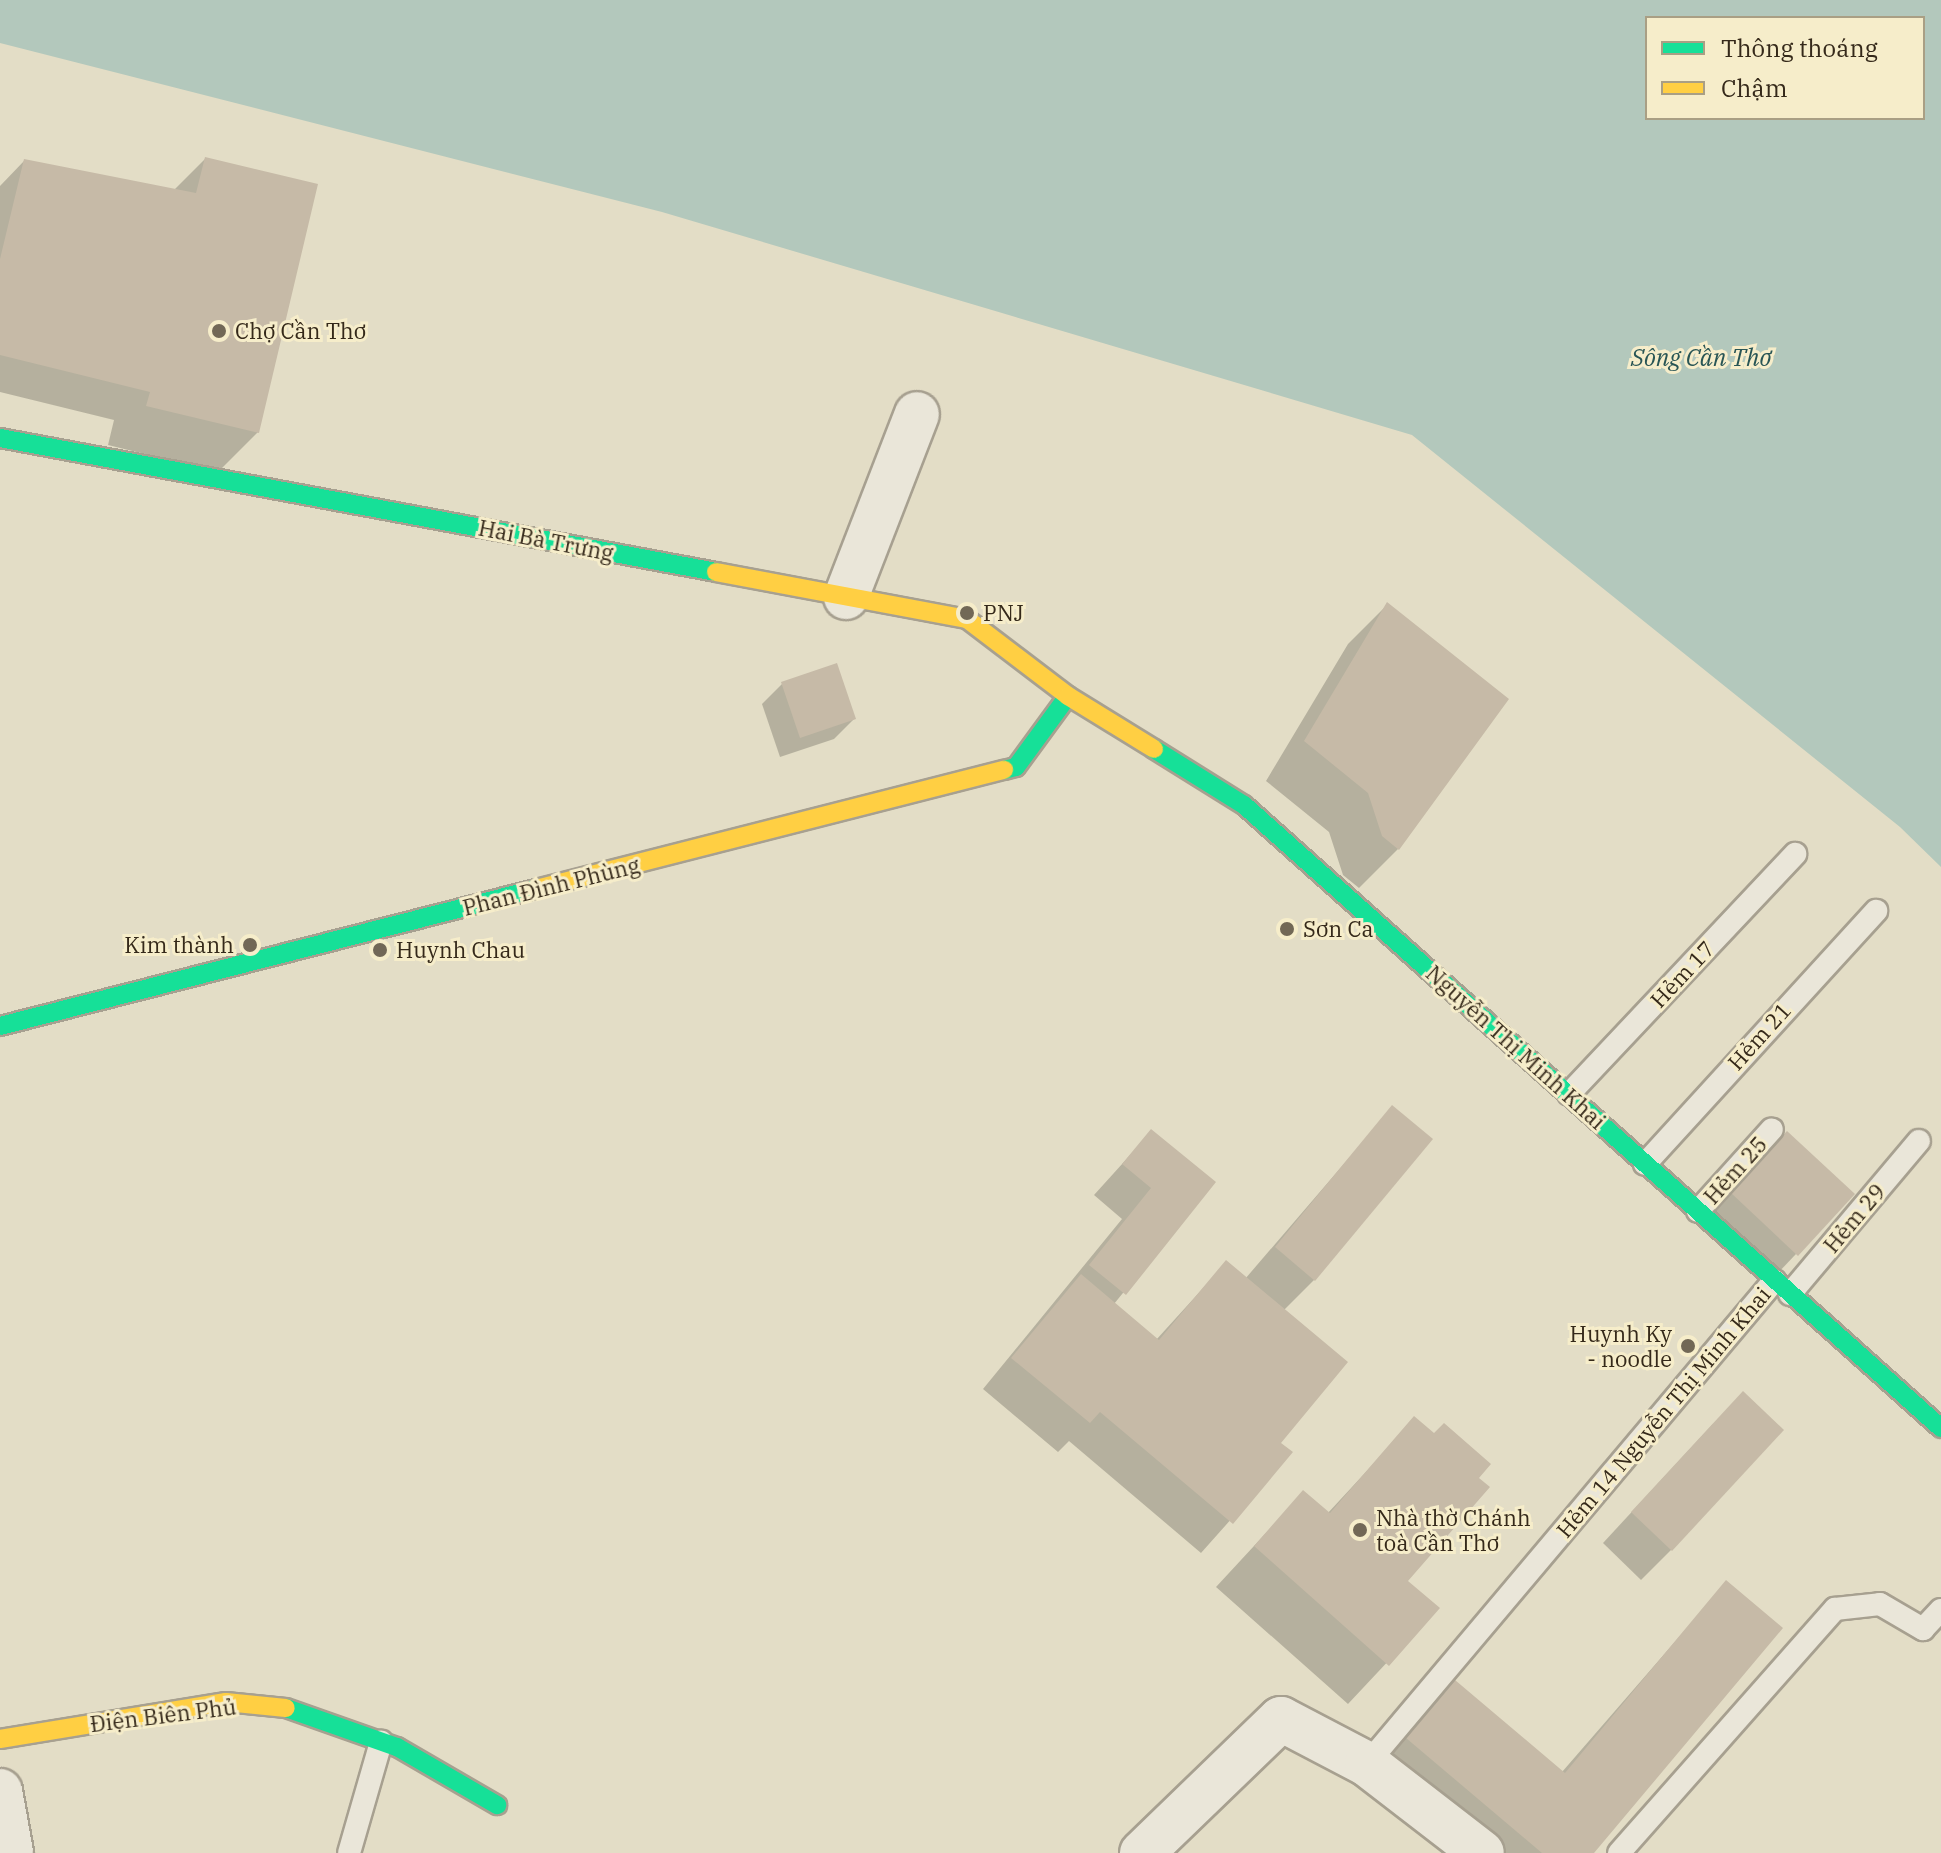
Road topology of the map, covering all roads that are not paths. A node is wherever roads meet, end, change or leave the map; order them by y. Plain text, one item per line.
1 (917, 414) dead end
2 (0, 438) edge
3 (846, 597) junction
4 (1068, 696) junction
5 (1795, 854) dead end
6 (1876, 911) dead end
7 (0, 1026) edge
8 (1569, 1094) junction
9 (1772, 1129) dead end
10 (1919, 1141) dead end
11 (1645, 1164) junction
12 (1698, 1211) junction
13 (1782, 1288) junction
14 (1941, 1428) edge
15 (1941, 1610) edge
16 (0, 1739) edge
17 (381, 1742) junction
18 (1367, 1764) junction
19 (0, 1791) edge
20 (497, 1805) dead end
21 (11, 1853) edge
22 (349, 1853) edge
23 (1142, 1853) edge
24 (1482, 1853) edge
25 (1619, 1853) edge

1 - 3 street
2 - 3 street, Hai Bà Trưng
3 - 4 street, Hai Bà Trưng
4 - 7 street, Phan Đình Phùng
4 - 8 street, Nguyễn Thị Minh Khai
5 - 8 lane, Hẻm 17
6 - 11 lane, Hẻm 21
8 - 11 street, Nguyễn Thị Minh Khai
9 - 12 lane, Hẻm 25
10 - 13 lane, Hẻm 29
11 - 12 street, Nguyễn Thị Minh Khai
12 - 13 street, Nguyễn Thị Minh Khai
13 - 14 street, Nguyễn Thị Minh Khai
13 - 18 lane, Hẻm 14 Nguyễn Thị Minh Khai
15 - 25 lane
16 - 17 street, Điện Biên Phủ
17 - 20 street, Điện Biên Phủ
17 - 22 lane
18 - 23 street
18 - 24 street
19 - 21 street

